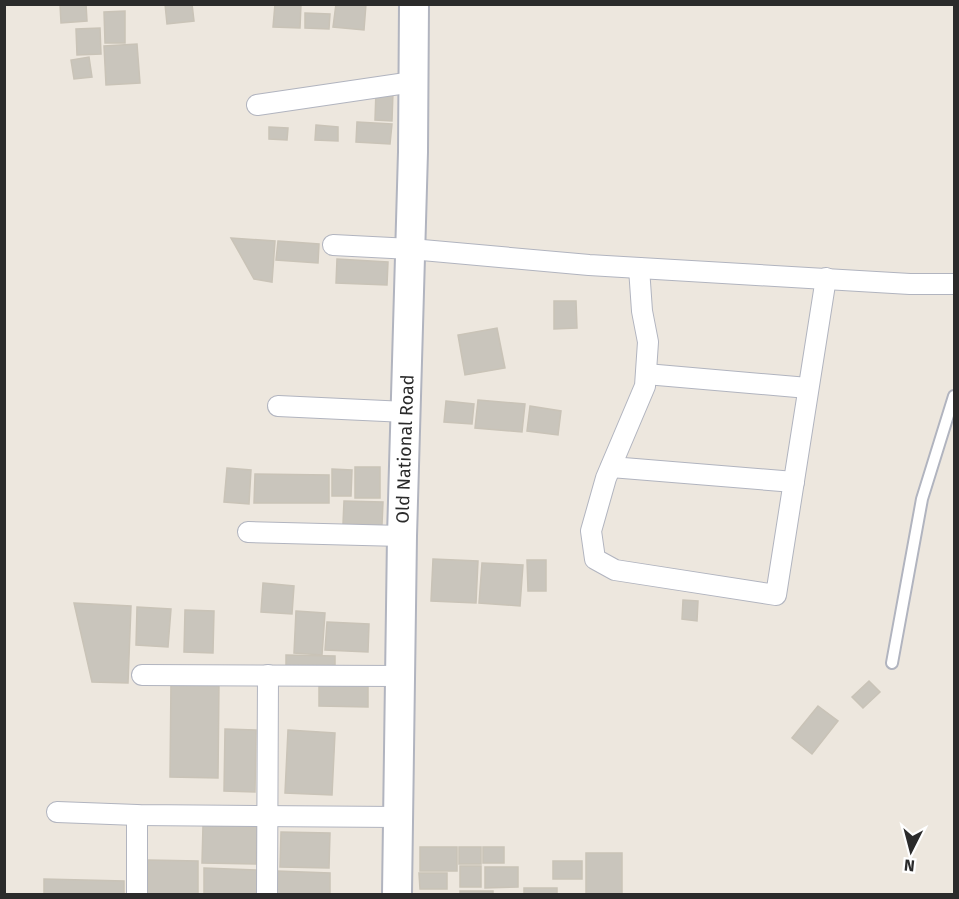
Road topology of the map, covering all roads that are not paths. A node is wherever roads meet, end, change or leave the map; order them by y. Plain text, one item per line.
1 (414, 4) edge
2 (412, 82) junction
3 (257, 105) dead end
4 (333, 245) dead end
5 (411, 249) junction
6 (639, 268) junction
7 (826, 278) junction
8 (954, 284) edge
9 (646, 374) junction
10 (808, 388) junction
11 (954, 396) edge
12 (278, 406) dead end
13 (406, 412) junction
14 (611, 467) junction
15 (794, 482) junction
16 (248, 532) dead end
17 (402, 536) junction
18 (892, 663) dead end
19 (142, 675) dead end
20 (268, 675) junction
21 (401, 676) junction
22 (57, 812) dead end
23 (268, 815) junction
24 (137, 816) junction
25 (398, 817) junction
26 (137, 894) edge
27 (267, 894) edge
28 (397, 894) edge

1 - 2 main road, Old National Road
2 - 3 street
2 - 5 main road, Old National Road
4 - 5 street
5 - 6 street
5 - 13 main road, Old National Road
6 - 7 street
6 - 9 street
7 - 8 street
7 - 10 street
9 - 10 street
9 - 14 street
10 - 15 street
11 - 18 lane
12 - 13 street
13 - 17 main road, Old National Road
14 - 15 street
14 - 15 street
16 - 17 street
17 - 21 main road, Old National Road
19 - 20 street
20 - 21 street
20 - 23 street
21 - 25 main road, Old National Road
22 - 24 street
23 - 24 street
23 - 25 street
23 - 27 street
24 - 26 street
25 - 28 main road, Old National Road

